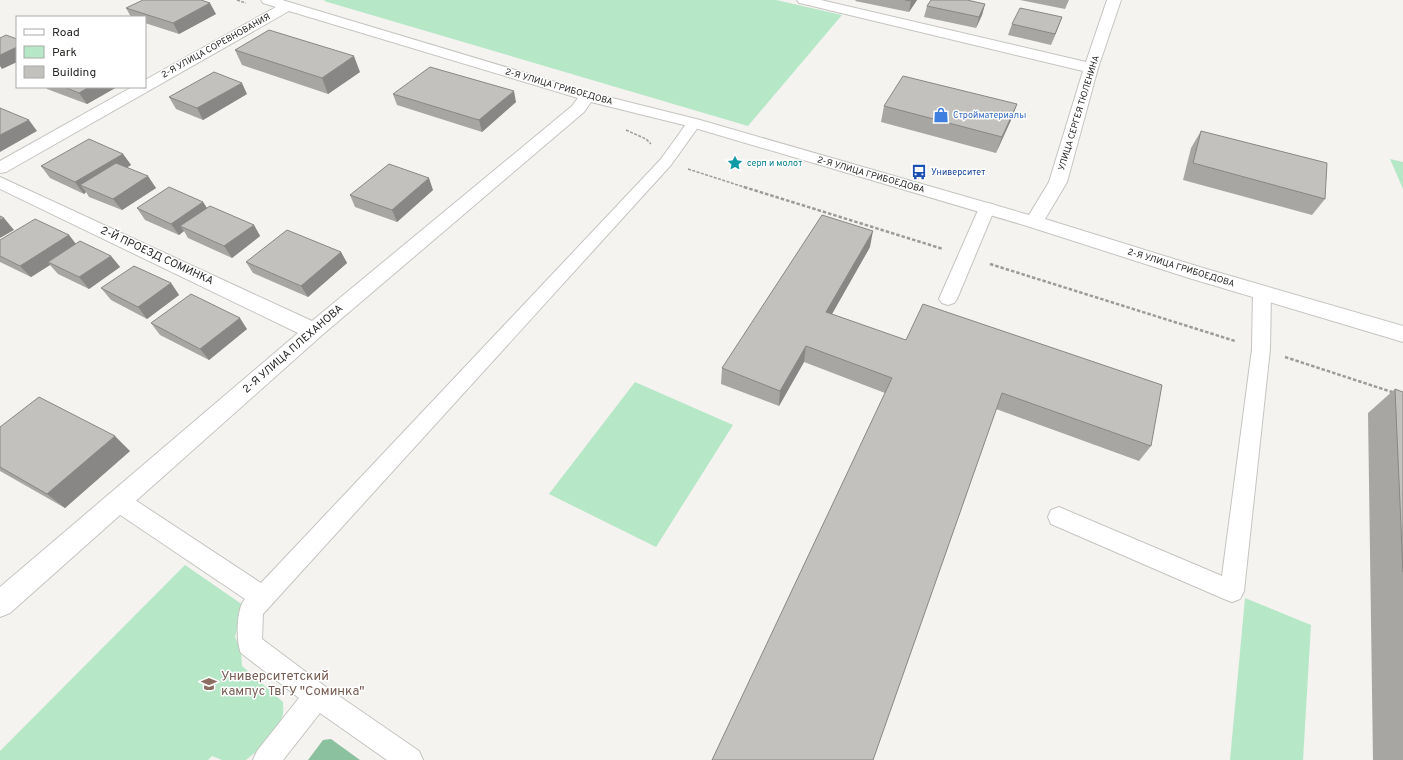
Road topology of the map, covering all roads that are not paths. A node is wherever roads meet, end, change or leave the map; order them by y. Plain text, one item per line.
1 (268, 0) edge
2 (804, 0) edge
3 (1114, 0) edge
4 (822, 2) edge
5 (287, 6) junction
6 (1091, 68) junction
7 (146, 85) edge
8 (140, 88) edge
9 (587, 96) junction
10 (694, 123) junction
11 (0, 168) edge
12 (0, 182) edge
13 (987, 208) junction
14 (1034, 222) junction
15 (1262, 292) junction
16 (948, 299) dead end
17 (314, 331) junction
18 (1403, 334) edge
19 (118, 501) junction
20 (1059, 517) dead end
21 (262, 597) junction
22 (0, 604) edge
23 (317, 696) junction
24 (266, 760) edge
25 (410, 760) edge

1 - 5 street, 2-Я УЛИЦА ГРИБОЕДОВА
2 - 4 street
3 - 6 street, УЛИЦА СЕРГЕЯ ТЮЛЕНИНА
4 - 6 street
5 - 7 street, 2-Я УЛИЦА СОРЕВНОВАНИЯ
5 - 9 street, 2-Я УЛИЦА ГРИБОЕДОВА
6 - 14 street, УЛИЦА СЕРГЕЯ ТЮЛЕНИНА
8 - 11 street, 2-Я УЛИЦА СОРЕВНОВАНИЯ
9 - 10 street, 2-Я УЛИЦА ГРИБОЕДОВА
9 - 17 street, 2-Я УЛИЦА ПЛЕХАНОВА
10 - 13 street, 2-Я УЛИЦА ГРИБОЕДОВА
10 - 21 lane
12 - 17 street, 2-Й ПРОЕЗД СОМИНКА
13 - 14 street, 2-Я УЛИЦА ГРИБОЕДОВА
13 - 16 lane
14 - 15 street, 2-Я УЛИЦА ГРИБОЕДОВА
15 - 18 street, 2-Я УЛИЦА ГРИБОЕДОВА
15 - 20 lane
17 - 19 street, 2-Я УЛИЦА ПЛЕХАНОВА
19 - 21 lane
19 - 22 street, 2-Я УЛИЦА ПЛЕХАНОВА
21 - 23 lane
23 - 24 lane
23 - 25 lane

